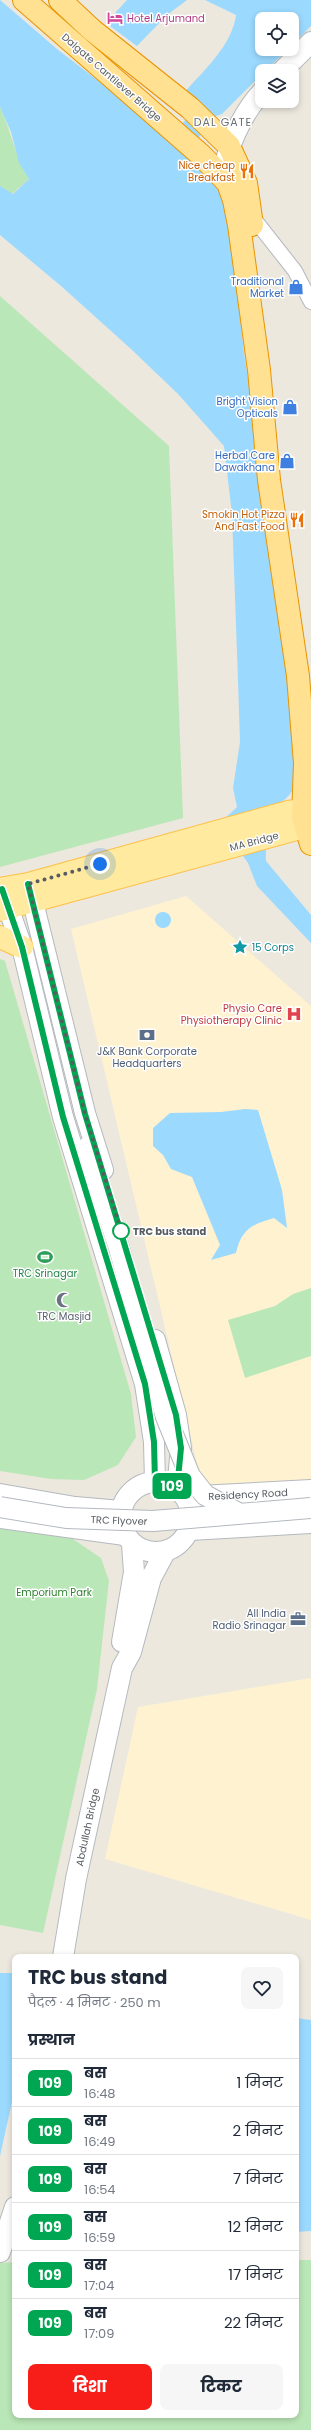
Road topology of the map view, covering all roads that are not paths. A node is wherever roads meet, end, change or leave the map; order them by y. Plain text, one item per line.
1 (24, 0) edge
2 (60, 0) edge
3 (311, 42) edge
4 (289, 64) edge
5 (255, 101) edge
6 (222, 139) junction
7 (221, 176) junction
8 (251, 215) junction
9 (311, 302) edge
10 (297, 618) junction
11 (311, 672) edge
12 (311, 688) edge
13 (311, 708) edge
14 (303, 823) edge
15 (31, 892) junction
16 (3, 899) edge
17 (0, 937) edge
18 (22, 947) junction
19 (85, 1114) junction
20 (64, 1120) junction
21 (84, 1141) junction
22 (155, 1482) junction
23 (311, 1490) edge
24 (181, 1493) junction
25 (0, 1494) edge
26 (0, 1508) edge
27 (311, 1508) edge
28 (121, 1511) junction
29 (238, 1513) junction
30 (0, 1518) edge
31 (311, 1522) edge
32 (190, 1530) junction
33 (129, 1539) junction
34 (165, 1552) junction
35 (122, 1668) junction
36 (64, 1954) edge
37 (12, 2216) edge
38 (0, 2252) edge

1 - 7 highway, Dalgate Cantilever Bridge
2 - 6 highway
3 - 4 main road
5 - 6 main road
6 - 7 main road
6 - 8 highway
7 - 10 highway, Dalgate Cantilever Bridge
8 - 9 street
8 - 10 highway
10 - 11 highway
10 - 14 highway
12 - 13 highway
14 - 15 main road, MA Bridge
15 - 16 main road, MA Bridge
15 - 19 main road
16 - 18 main road
17 - 18 main road
18 - 20 main road
19 - 21 main road
19 - 24 main road
20 - 21 main road
20 - 22 main road
21 - 29 main road, bridge
22 - 24 main road
22 - 28 main road
23 - 24 main road, Residency Road
24 - 32 main road
25 - 28 main road
26 - 29 main road, TRC Flyover, bridge
27 - 29 main road, TRC Flyover, bridge
28 - 33 main road
30 - 33 main road
31 - 32 main road
32 - 34 main road
33 - 34 main road
33 - 35 main road
34 - 35 main road
35 - 36 main road, Abdullah Bridge
37 - 38 main road

